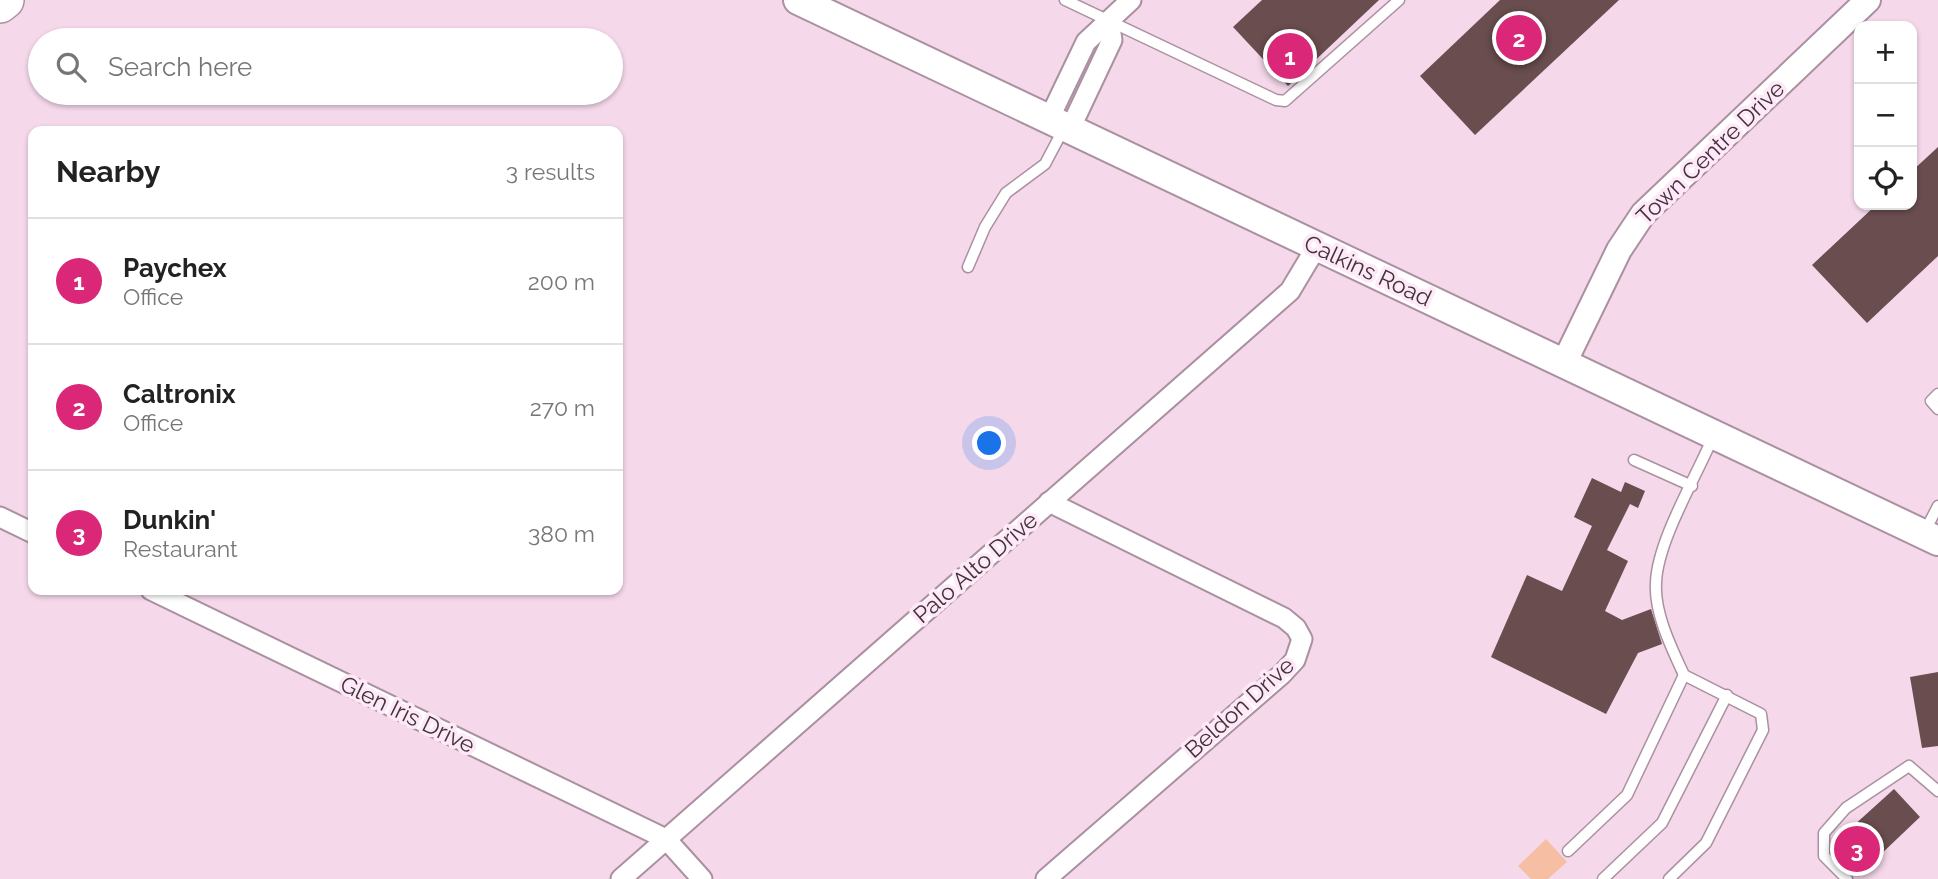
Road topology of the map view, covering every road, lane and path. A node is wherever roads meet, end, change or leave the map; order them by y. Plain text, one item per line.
1 (5, 0) edge
2 (798, 0) edge
3 (1065, 0) edge
4 (1131, 0) edge
5 (1399, 0) edge
6 (1868, 0) edge
7 (0, 4) edge
8 (828, 6) edge
9 (1109, 21) junction
10 (1061, 125) junction
11 (1318, 246) junction
12 (968, 267) dead end
13 (1564, 363) junction
14 (1938, 394) edge
15 (1938, 409) edge
16 (1714, 435) junction
17 (1634, 460) dead end
18 (1692, 486) junction
19 (1049, 502) junction
20 (1938, 506) edge
21 (0, 517) edge
22 (28, 531) edge
23 (1930, 538) edge
24 (161, 595) edge
25 (1684, 676) junction
26 (1727, 695) junction
27 (1938, 791) edge
28 (666, 839) junction
29 (1568, 851) dead end
30 (621, 879) edge
31 (702, 879) edge
32 (1046, 879) edge
33 (1603, 879) edge
34 (1670, 879) edge
35 (1847, 879) edge

1 - 7 highway
2 - 8 main road, Calkins Road
3 - 9 lane
4 - 9 street
5 - 9 lane
6 - 13 street, Town Centre Drive
8 - 10 main road, Calkins Road
9 - 10 street
10 - 11 main road, Calkins Road
10 - 12 lane
11 - 13 main road, Calkins Road
11 - 19 street, Palo Alto Drive
13 - 16 main road, Calkins Road
14 - 15 lane
16 - 18 lane
16 - 23 main road, Calkins Road
17 - 18 lane
18 - 25 lane
19 - 28 street, Palo Alto Drive
19 - 32 street, Beldon Drive
20 - 23 lane
21 - 22 street
24 - 28 street, Glen Iris Drive
25 - 26 lane
25 - 29 lane
26 - 33 lane
26 - 34 lane
27 - 35 lane
28 - 30 street, Palo Alto Drive
28 - 31 street

